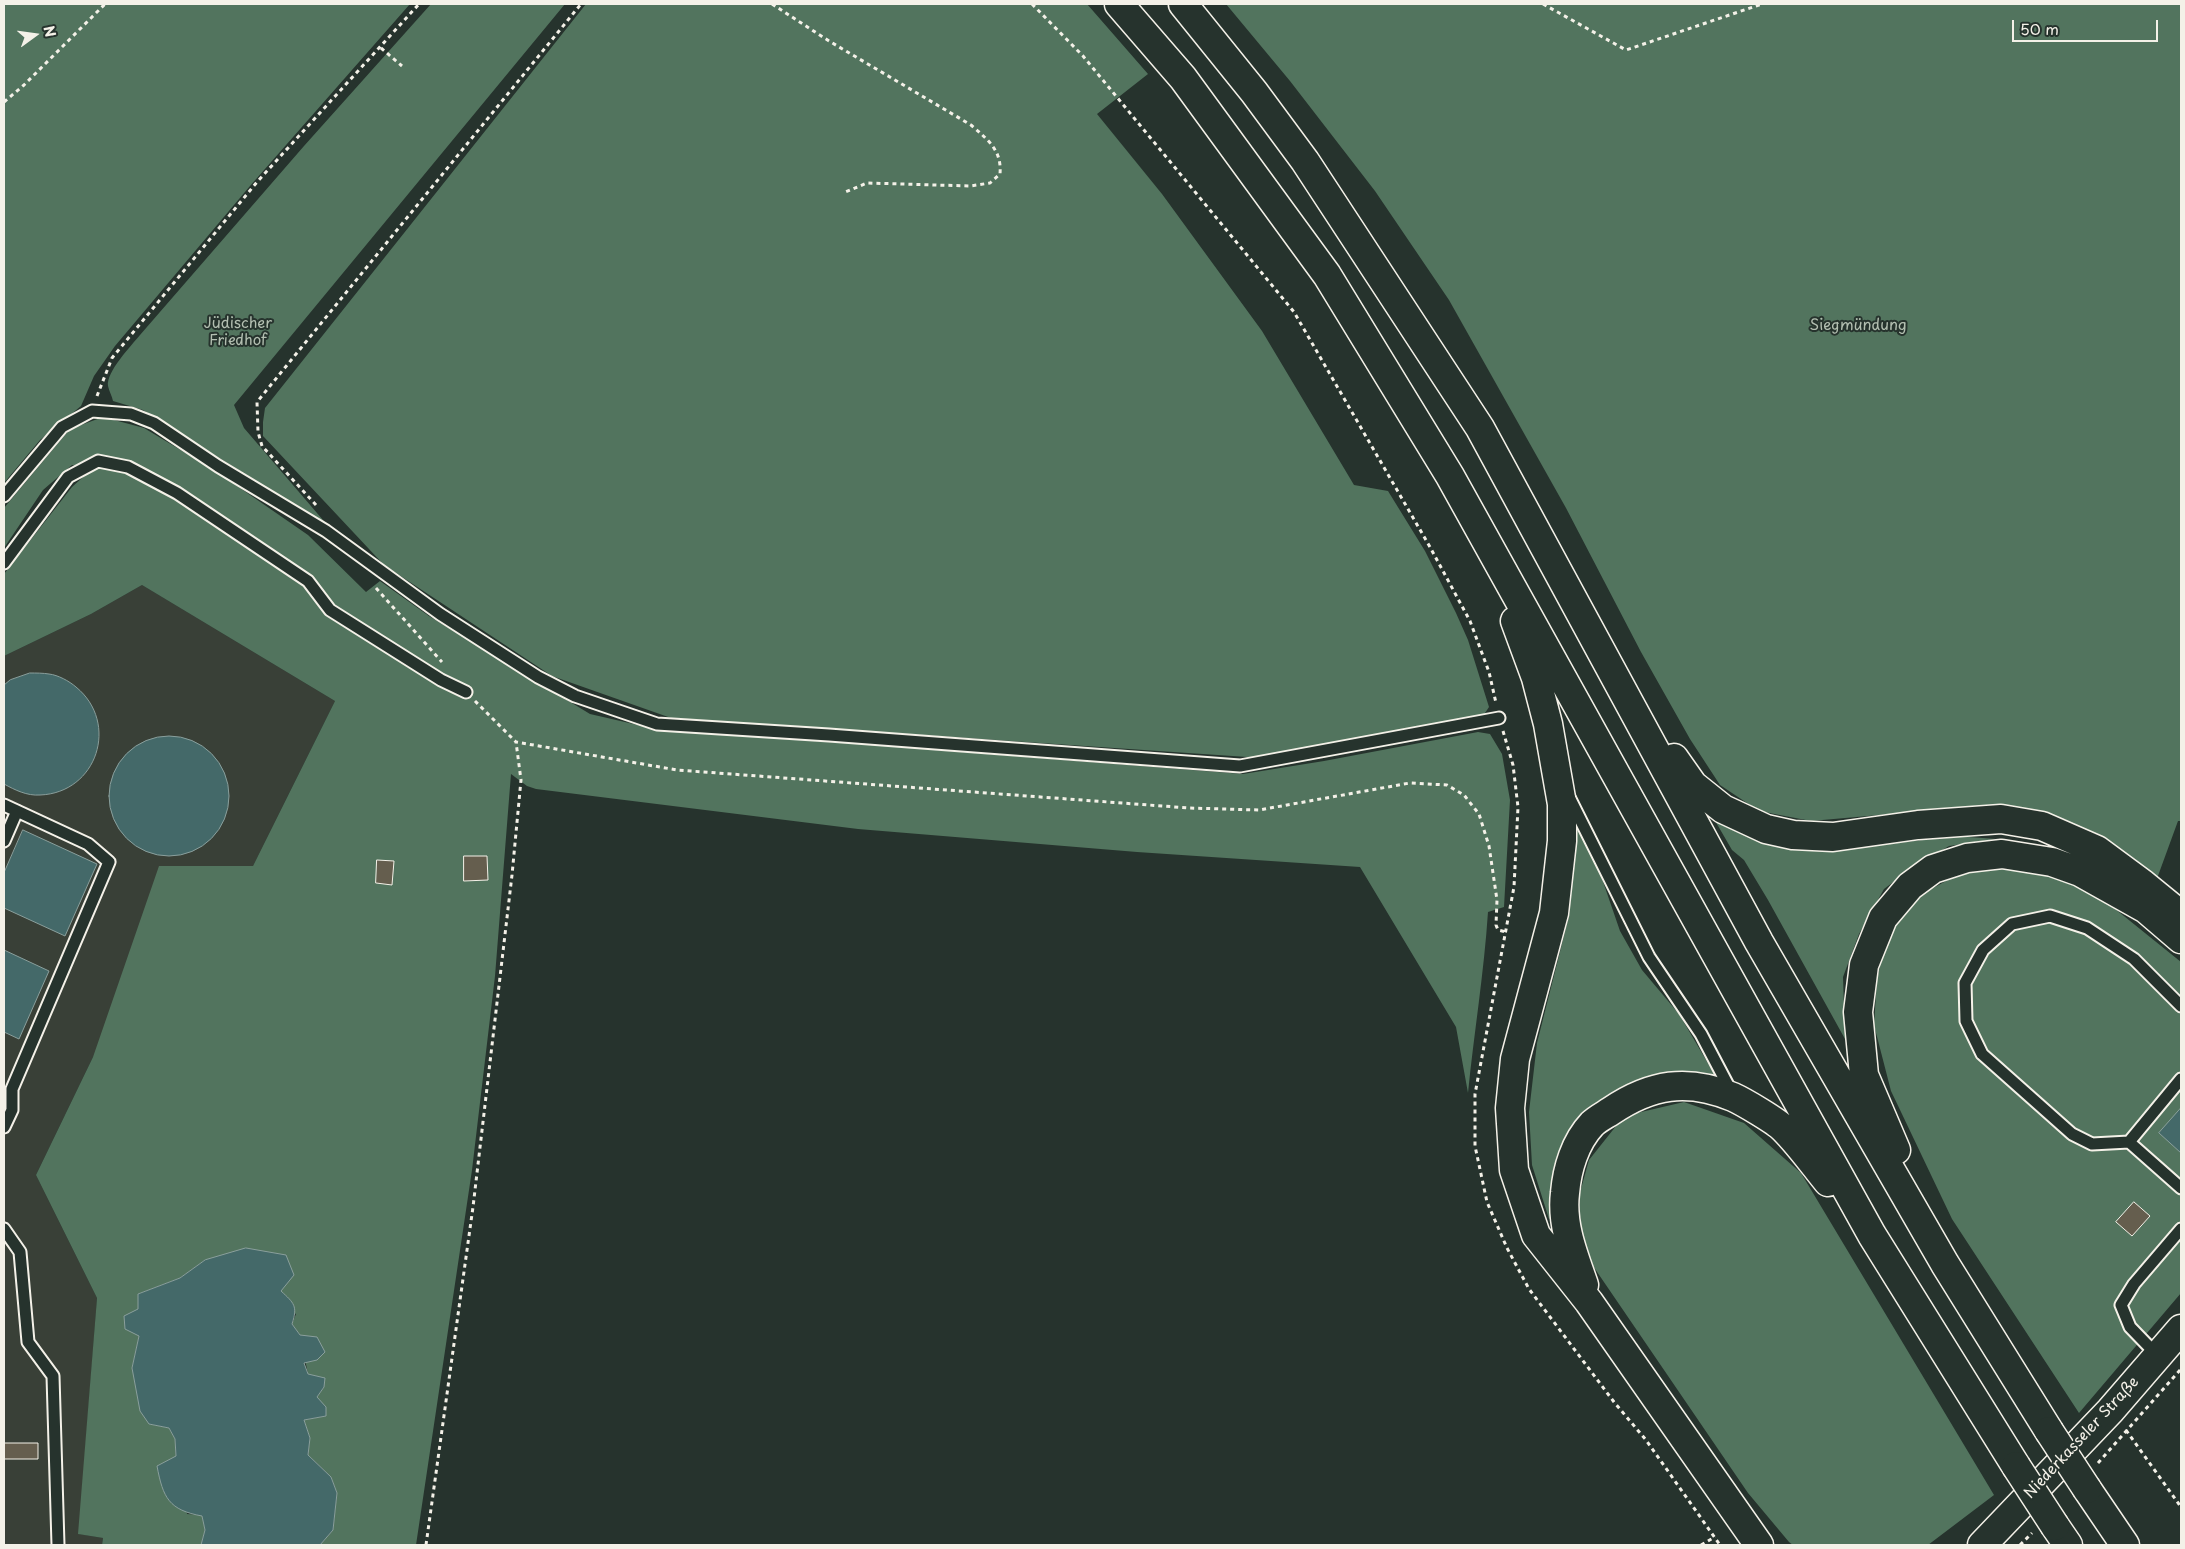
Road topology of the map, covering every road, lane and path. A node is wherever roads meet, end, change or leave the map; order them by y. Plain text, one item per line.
1 (105, 4) edge
2 (419, 4) edge
3 (581, 4) edge
4 (772, 4) edge
5 (1032, 4) edge
6 (1119, 4) edge
7 (1182, 4) edge
8 (1543, 4) edge
9 (1762, 4) edge
10 (381, 48) junction
11 (402, 66) dead end
12 (4, 102) edge
13 (843, 193) dead end
14 (92, 411) junction
15 (1450, 476) junction
16 (4, 496) edge
17 (322, 512) dead end
18 (4, 563) edge
19 (374, 586) dead end
20 (1614, 676) junction
21 (466, 692) junction
22 (1499, 718) junction
23 (516, 742) junction
24 (1558, 775) junction
25 (4, 805) edge
26 (17, 811) junction
27 (4, 841) edge
28 (2181, 916) edge
29 (1506, 932) junction
30 (2181, 939) edge
31 (2181, 1006) edge
32 (2181, 1079) edge
33 (8, 1087) edge
34 (1734, 1097) junction
35 (4, 1127) edge
36 (2129, 1142) junction
37 (2181, 1188) edge
38 (2181, 1229) edge
39 (4, 1230) edge
40 (1872, 1235) junction
41 (1945, 1264) junction
42 (1589, 1302) junction
43 (2181, 1329) edge
44 (2170, 1362) edge
45 (2110, 1411) junction
46 (2127, 1431) junction
47 (2090, 1478) junction
48 (2181, 1507) edge
49 (2052, 1534) edge
50 (1715, 1536) junction
51 (58, 1545) edge
52 (426, 1545) edge
53 (1701, 1545) edge
54 (1720, 1545) edge
55 (1759, 1545) edge
56 (1982, 1545) edge
57 (2020, 1545) edge
58 (2125, 1545) edge

1 - 12 path
2 - 10 path
3 - 17 path
4 - 13 path
5 - 22 path
6 - 15 main road
7 - 20 main road
8 - 9 path
10 - 11 path
10 - 14 path
14 - 16 lane
14 - 22 lane
15 - 24 main road
15 - 40 main road
18 - 21 lane
19 - 21 path
20 - 28 main road
20 - 41 main road
21 - 23 path
22 - 29 path
23 - 29 path
23 - 52 path
24 - 34 lane
24 - 42 main road
25 - 26 lane
26 - 27 lane
26 - 33 lane
29 - 50 path
30 - 41 main road
31 - 36 lane
32 - 36 lane
33 - 35 lane
34 - 40 main road
34 - 42 main road
36 - 37 lane
38 - 44 lane
39 - 51 lane
40 - 49 main road, bridge
41 - 47 main road, bridge
42 - 55 main road
43 - 44 main road, Niederkasseler Straße
44 - 45 main road, Niederkasseler Straße
44 - 46 path
45 - 46 path
45 - 56 main road, Niederkasseler Straße
46 - 47 path
46 - 48 path
47 - 58 main road
49 - 57 path
50 - 53 path
50 - 54 path

